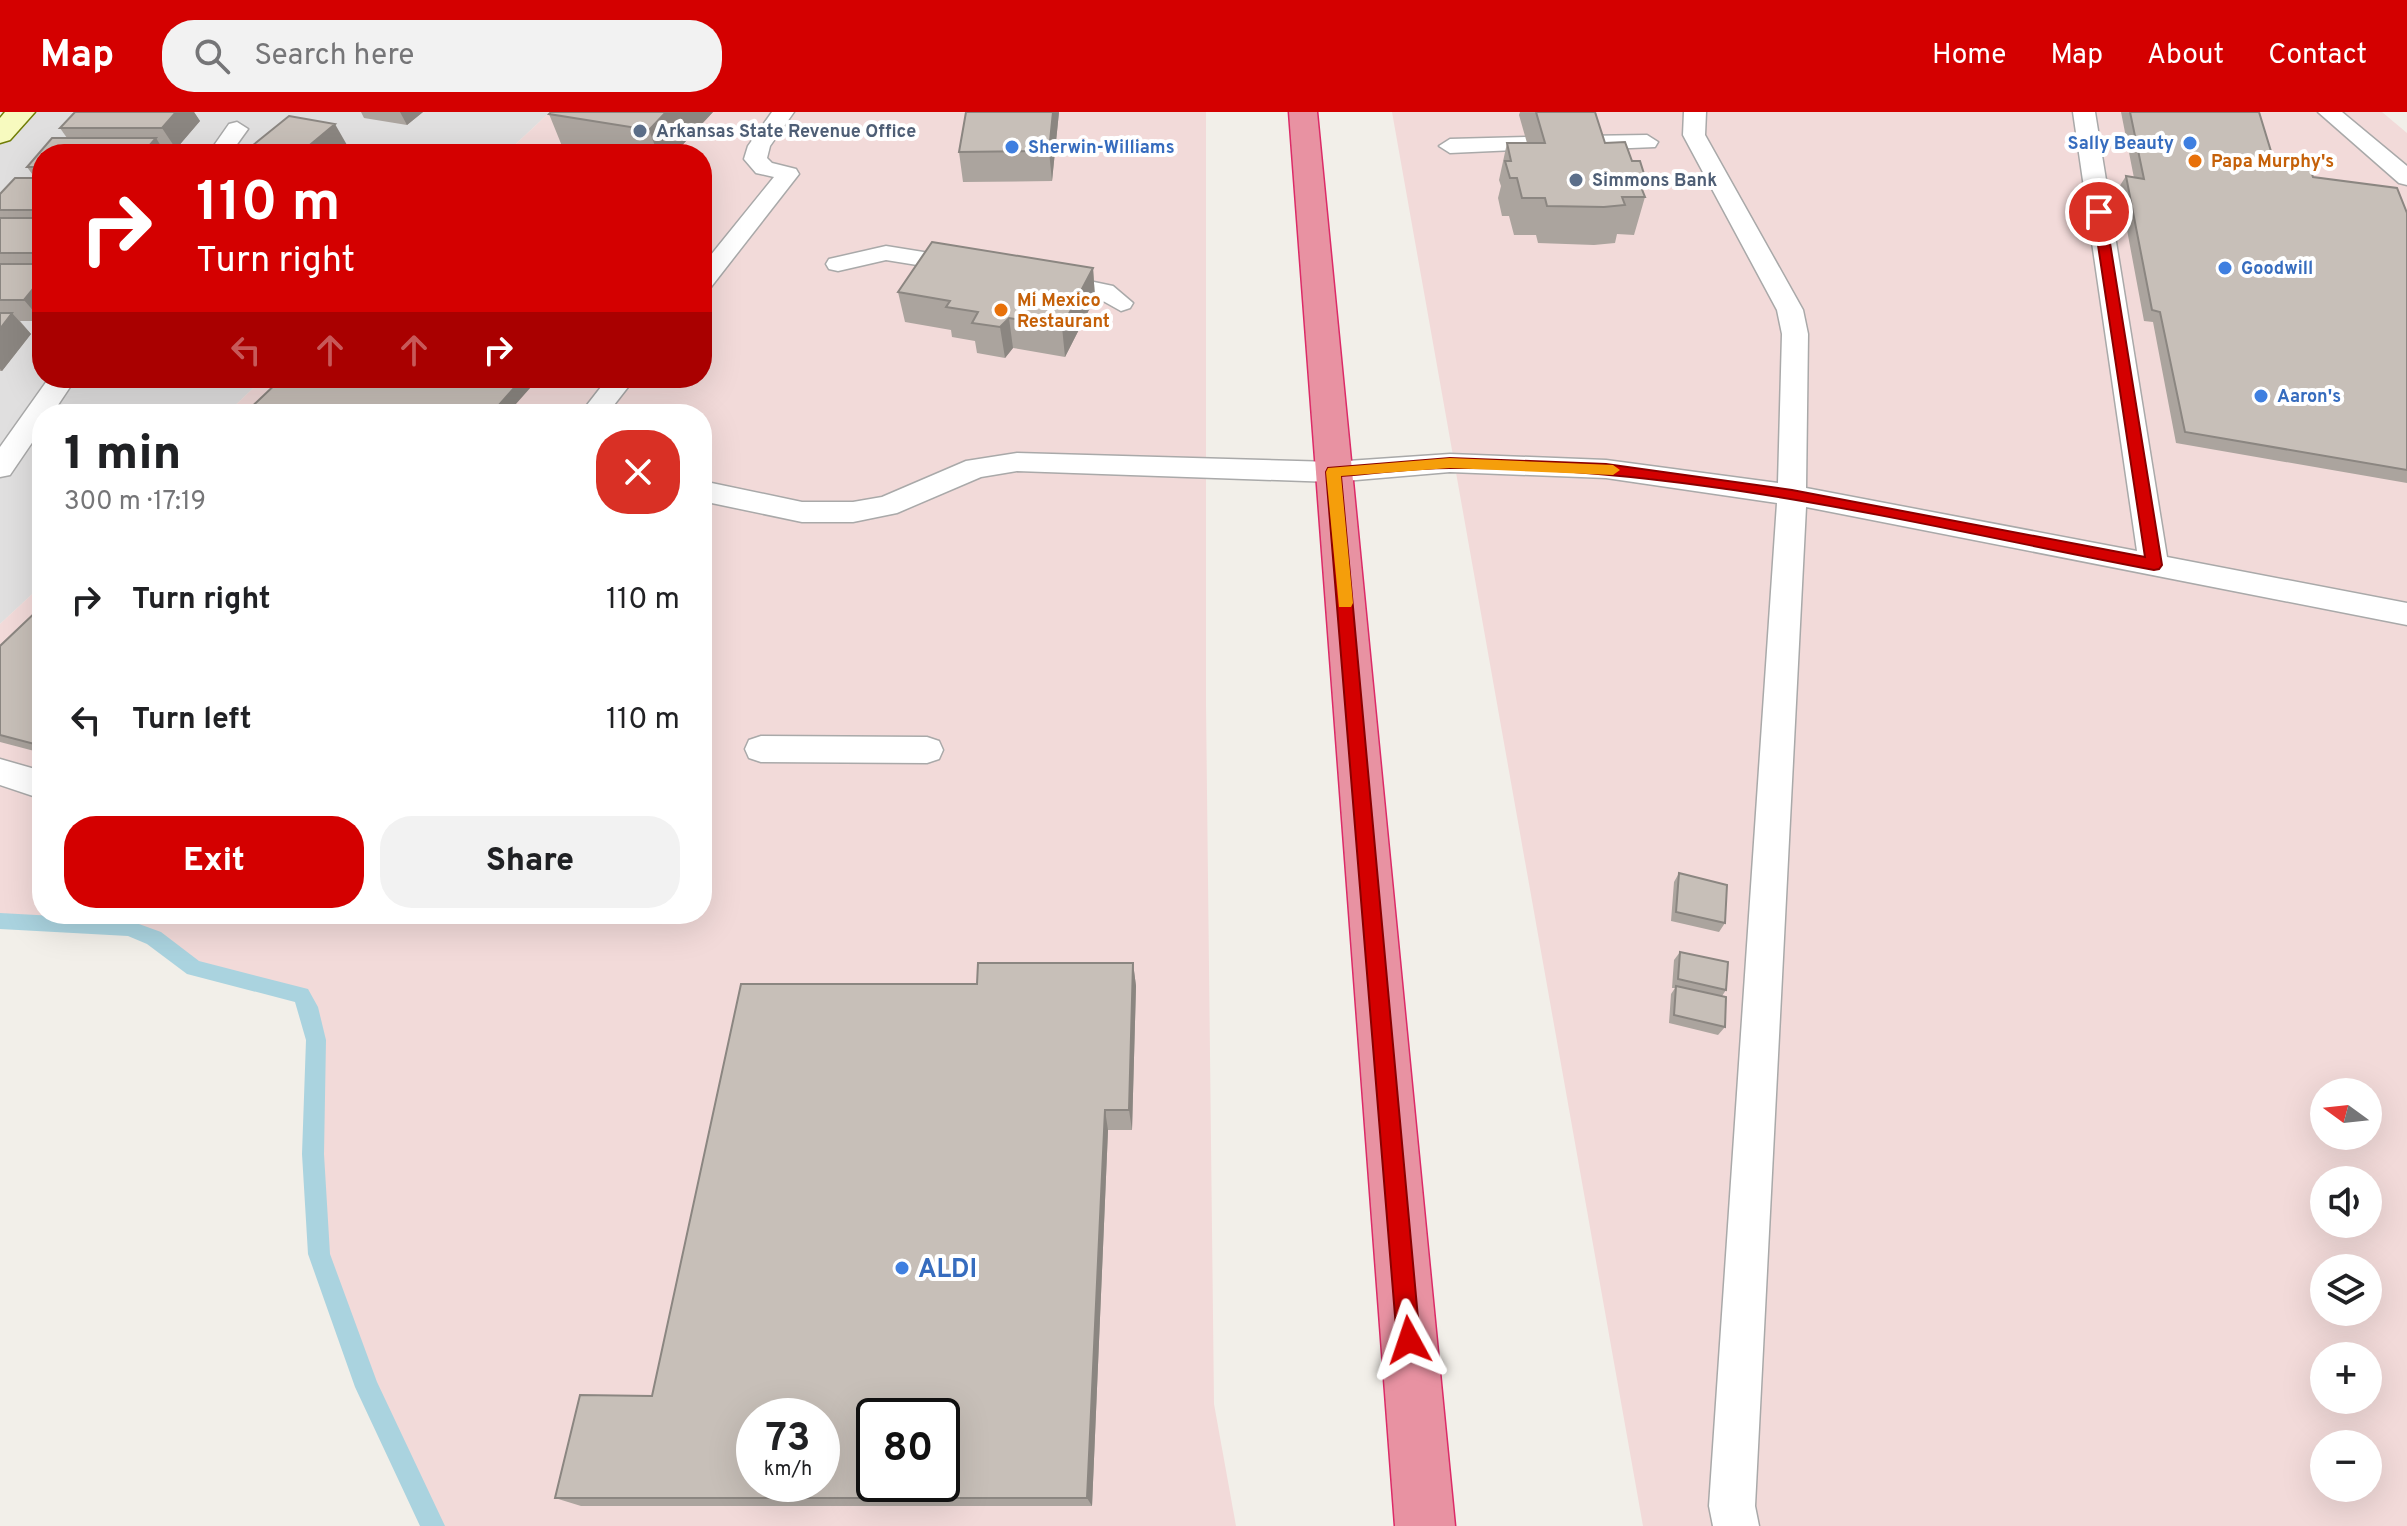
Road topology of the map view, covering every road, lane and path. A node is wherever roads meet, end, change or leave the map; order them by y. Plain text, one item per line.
1 (21, 112) edge
2 (783, 112) edge
3 (1303, 112) edge
4 (1695, 112) edge
5 (2084, 112) edge
6 (2329, 112) edge
7 (237, 129) dead end
8 (0, 134) edge
9 (1647, 142) dead end
10 (1583, 143) edge
11 (226, 144) edge
12 (1527, 144) edge
13 (1450, 146) dead end
14 (2407, 178) edge
15 (838, 264) dead end
16 (712, 269) edge
17 (995, 271) edge
18 (1026, 276) edge
19 (1121, 303) dead end
20 (614, 388) edge
21 (601, 404) edge
22 (32, 422) edge
23 (0, 468) edge
24 (1333, 472) junction
25 (712, 493) edge
26 (1792, 495) junction
27 (2154, 565) junction
28 (2407, 614) edge
29 (761, 749) dead end
30 (927, 750) dead end
31 (0, 772) edge
32 (32, 782) edge
33 (1425, 1526) edge
34 (1736, 1526) edge

1 - 8 street
2 - 16 lane
3 - 24 highway
4 - 26 lane
5 - 27 lane
6 - 14 lane
7 - 11 lane
9 - 10 lane
12 - 13 lane
15 - 17 lane
18 - 19 lane
20 - 21 lane
22 - 23 lane
24 - 25 lane
24 - 26 lane
24 - 33 highway
26 - 27 lane
26 - 34 lane
27 - 28 lane
29 - 30 lane
31 - 32 lane

